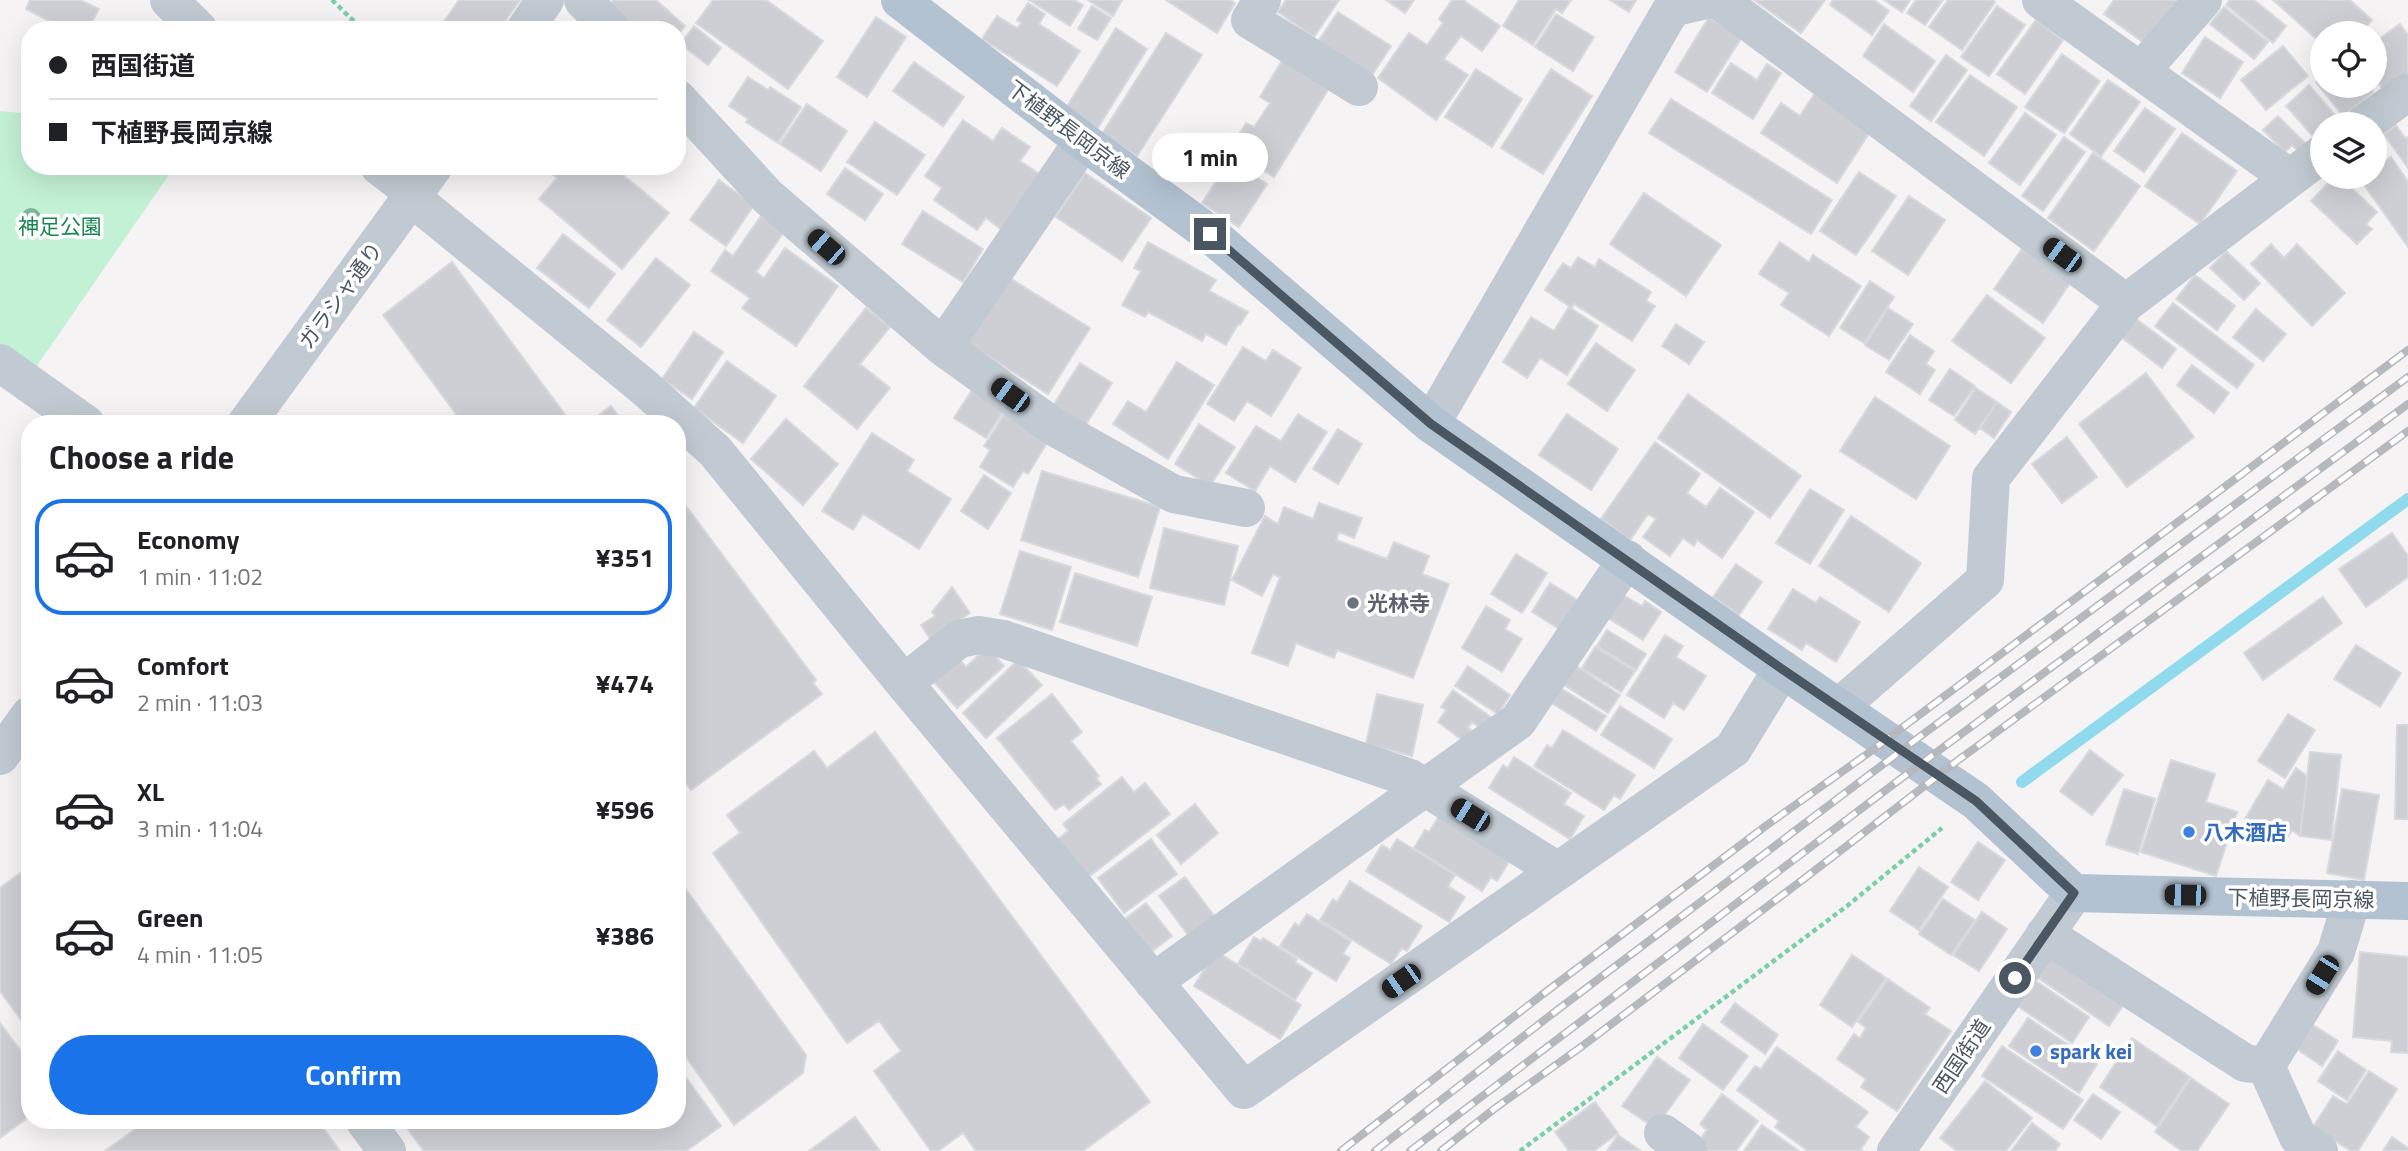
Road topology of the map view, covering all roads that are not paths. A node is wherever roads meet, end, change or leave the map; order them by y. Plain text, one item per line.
1 (169, 0) edge
2 (545, 0) edge
3 (583, 0) edge
4 (900, 0) edge
5 (1262, 0) edge
6 (1706, 0) edge
7 (1720, 0) edge
8 (2041, 0) edge
9 (2203, 0) edge
10 (190, 21) edge
11 (531, 21) edge
12 (603, 21) edge
13 (2141, 71) junction
14 (1359, 87) dead end
15 (2408, 92) edge
16 (686, 108) edge
17 (2380, 112) edge
18 (1083, 141) junction
19 (2310, 163) edge
20 (397, 175) edge
21 (2290, 178) junction
22 (420, 186) edge
23 (2126, 303) junction
24 (943, 347) junction
25 (0, 363) edge
26 (73, 415) edge
27 (253, 415) edge
28 (674, 415) edge
29 (1431, 424) junction
30 (686, 425) edge
31 (1246, 508) dead end
32 (1627, 559) junction
33 (1782, 669) junction
34 (904, 683) junction
35 (1839, 707) junction
36 (21, 727) edge
37 (0, 756) edge
38 (1425, 787) junction
39 (1558, 871) junction
40 (2074, 893) junction
41 (2352, 899) junction
42 (2408, 901) edge
43 (2045, 934) junction
44 (1153, 982) junction
45 (2266, 1066) junction
46 (371, 1129) edge
47 (387, 1151) edge
48 (1896, 1151) edge
49 (2319, 1151) edge

1 - 10 street
2 - 11 street
3 - 12 street
4 - 18 main road, 下植野長岡京線
5 - 14 street
6 - 29 street
7 - 23 street
8 - 13 street
9 - 13 street
13 - 21 street
15 - 17 street
16 - 24 street
18 - 24 street
18 - 29 main road, 下植野長岡京線
19 - 21 street
20 - 22 street
21 - 23 street
22 - 27 street, ガラシャ通り
22 - 28 street
23 - 35 street
24 - 31 street
25 - 26 street
29 - 32 main road, 下植野長岡京線
30 - 34 street
32 - 33 main road, 下植野長岡京線
32 - 38 street
33 - 35 main road, 下植野長岡京線
33 - 39 street
34 - 38 street
34 - 44 street
35 - 40 main road, 下植野長岡京線
36 - 37 street
38 - 39 street
38 - 44 street
39 - 44 street
40 - 41 main road, 下植野長岡京線
40 - 43 street, 西国街道
41 - 42 main road, 下植野長岡京線
41 - 45 street
43 - 45 street
43 - 48 street, 西国街道
45 - 49 street
46 - 47 street

